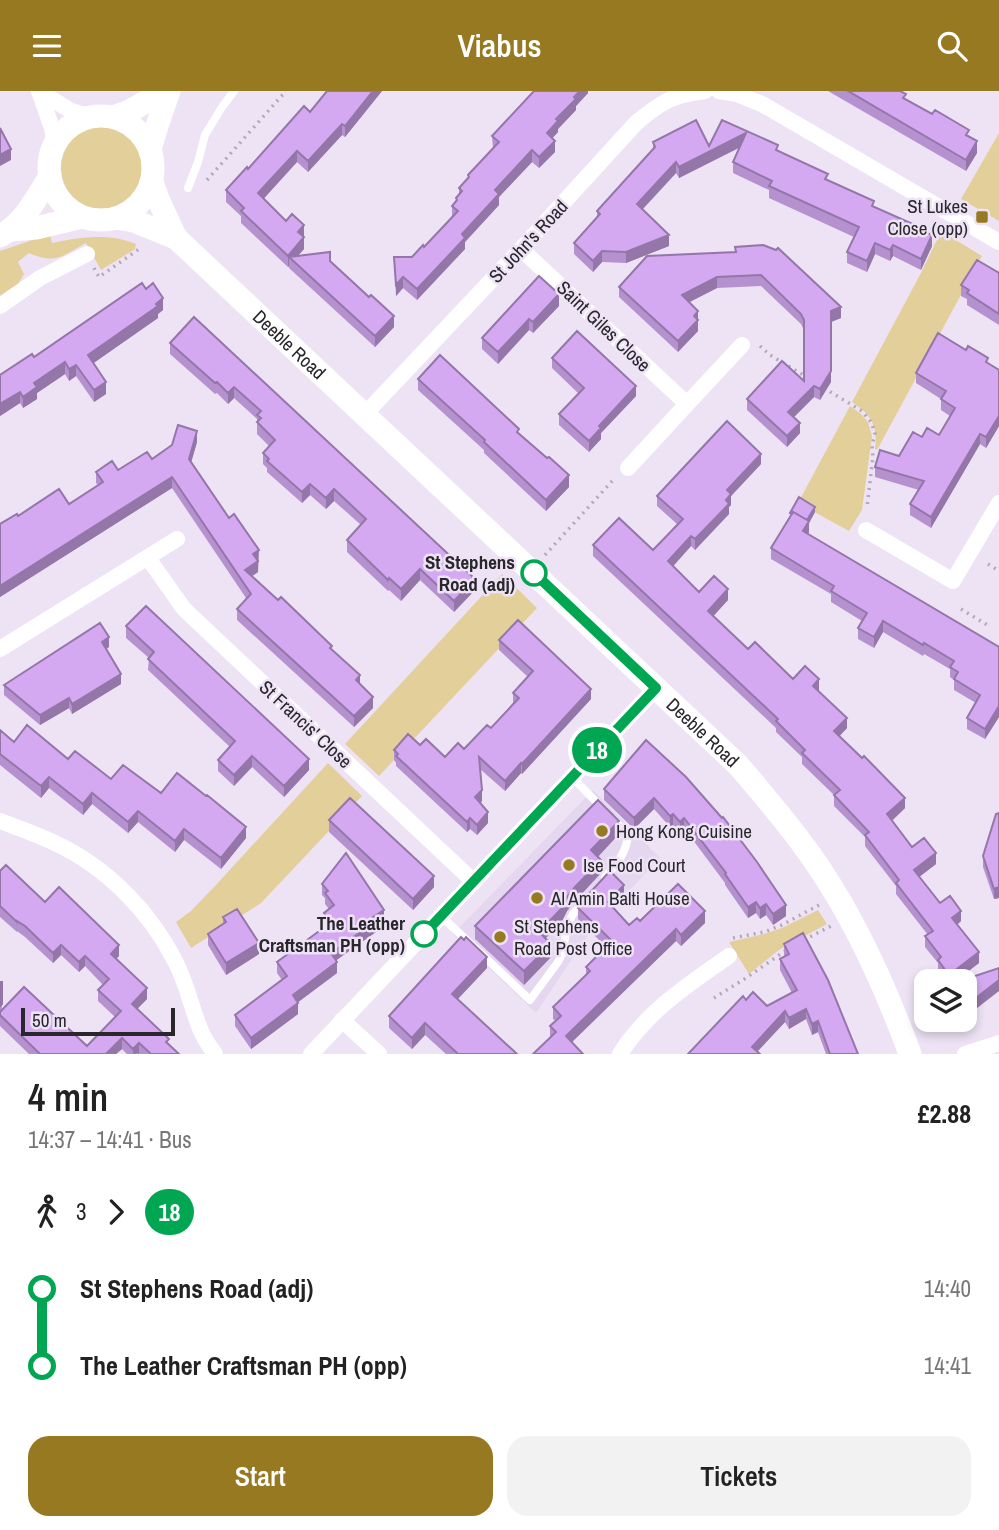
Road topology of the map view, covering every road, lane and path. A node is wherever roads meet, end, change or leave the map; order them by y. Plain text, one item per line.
1 (39, 91) edge
2 (164, 91) edge
3 (169, 91) edge
4 (234, 91) edge
5 (286, 91) edge
6 (705, 91) edge
7 (719, 91) edge
8 (90, 117) junction
9 (113, 117) junction
10 (55, 143) junction
11 (150, 149) junction
12 (50, 176) junction
13 (152, 182) junction
14 (202, 185) dead end
15 (188, 188) dead end
16 (82, 217) junction
17 (116, 218) junction
18 (6, 233) edge
19 (176, 238) junction
20 (144, 241) dead end
21 (999, 242) edge
22 (521, 249) junction
23 (87, 254) dead end
24 (99, 277) dead end
25 (0, 306) edge
26 (750, 345) joint
27 (804, 376) edge
28 (816, 383) edge
29 (687, 404) junction
30 (365, 414) junction
31 (623, 471) joint
32 (999, 503) edge
33 (867, 507) dead end
34 (866, 530) dead end
35 (177, 538) dead end
36 (545, 555) dead end
37 (148, 558) junction
38 (988, 565) dead end
39 (999, 571) edge
40 (961, 610) dead end
41 (989, 626) dead end
42 (0, 649) edge
43 (656, 688) junction
44 (572, 777) junction
45 (0, 821) edge
46 (474, 882) junction
47 (597, 886) edge
48 (589, 895) edge
49 (819, 905) dead end
50 (441, 916) junction
51 (832, 926) dead end
52 (722, 941) dead end
53 (799, 943) edge
54 (792, 947) edge
55 (729, 956) dead end
56 (714, 998) dead end
57 (342, 1020) junction
58 (999, 1043) edge
59 (215, 1054) edge
60 (311, 1054) edge
61 (379, 1054) edge
62 (620, 1054) edge
63 (910, 1054) edge
64 (965, 1054) edge

1 - 8 street
1 - 10 street
2 - 9 street
3 - 11 street
4 - 15 lane
5 - 14 path
6 - 22 street, St John's Road
7 - 21 street
8 - 9 street
8 - 10 street
9 - 11 street
10 - 12 street
11 - 13 street
12 - 16 street
12 - 18 street
13 - 17 street
13 - 19 street, Deeble Road
16 - 17 street
16 - 18 street
17 - 19 street, Deeble Road
19 - 30 street, Deeble Road
20 - 24 path
22 - 29 street, Saint Giles Close
22 - 30 street, St John's Road
23 - 25 street
26 - 27 path
26 - 29 street
28 - 33 path
29 - 31 street
30 - 43 street, Deeble Road
31 - 36 path
32 - 34 street
35 - 37 street
37 - 42 street
37 - 46 street, St Francis' Close
38 - 39 path
40 - 41 path
43 - 44 street
43 - 63 street, Deeble Road
44 - 46 street
44 - 47 lane
45 - 59 street
46 - 50 street
48 - 50 lane
49 - 52 path
50 - 57 street
51 - 53 path
54 - 56 path
55 - 62 street
57 - 60 street
57 - 61 street
58 - 64 street

